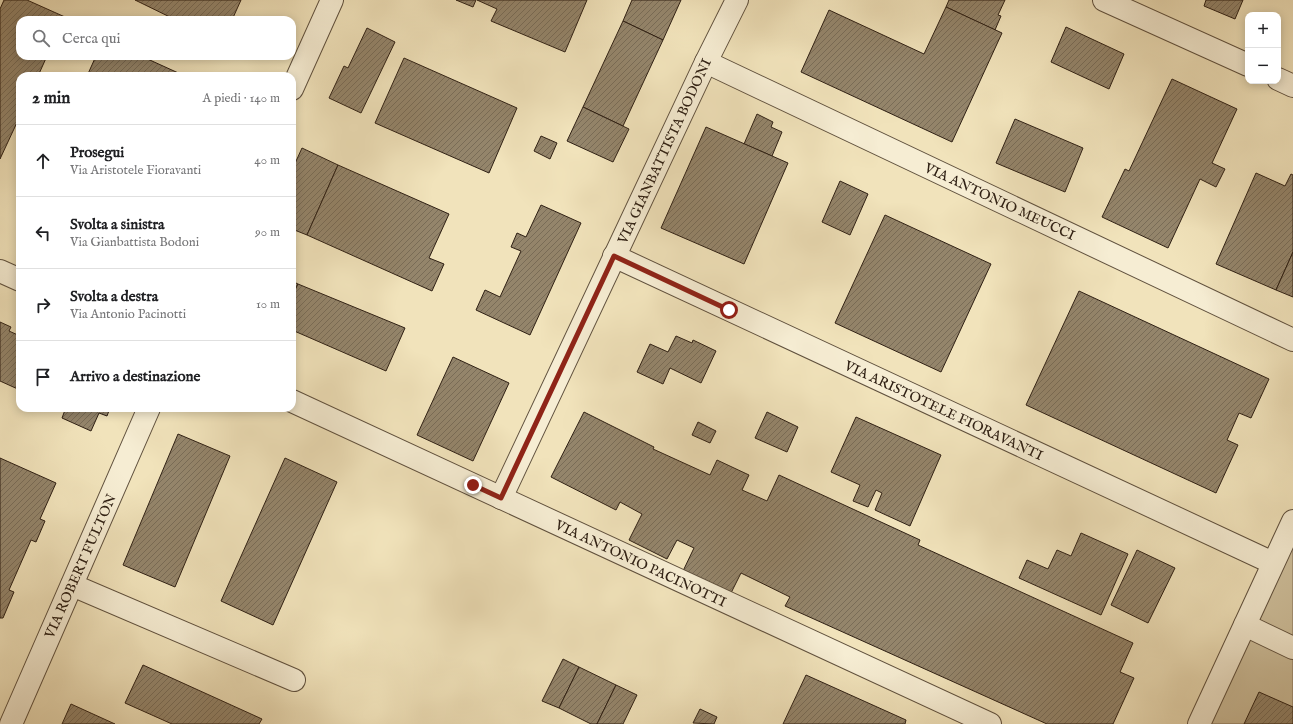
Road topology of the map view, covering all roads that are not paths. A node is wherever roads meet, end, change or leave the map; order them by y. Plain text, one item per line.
1 (332, 0) edge
2 (737, 0) edge
3 (1104, 0) edge
4 (706, 62) junction
5 (1245, 64) edge
6 (296, 80) edge
7 (1281, 80) edge
8 (1293, 86) edge
9 (614, 256) junction
10 (0, 271) edge
11 (16, 278) edge
12 (1293, 340) edge
13 (296, 402) edge
14 (147, 412) edge
15 (501, 498) junction
16 (1293, 521) edge
17 (1273, 564) junction
18 (72, 585) junction
19 (1245, 625) junction
20 (1293, 648) edge
21 (294, 680) dead end
22 (11, 724) edge
23 (990, 724) edge
24 (1199, 724) edge

1 - 6 street
2 - 4 street, VIA GIANBATTISTA BODONI
3 - 5 street
4 - 9 street, VIA GIANBATTISTA BODONI
4 - 12 street, VIA ANTONIO MEUCCI
7 - 8 street
9 - 15 street, VIA GIANBATTISTA BODONI
9 - 17 street, VIA ARISTOTELE FIORAVANTI
10 - 11 street
13 - 15 street, VIA ANTONIO PACINOTTI
14 - 18 street, VIA ROBERT FULTON
15 - 23 street, VIA ANTONIO PACINOTTI
16 - 17 street
17 - 19 street
18 - 21 street
18 - 22 street, VIA ROBERT FULTON
19 - 20 street
19 - 24 street

